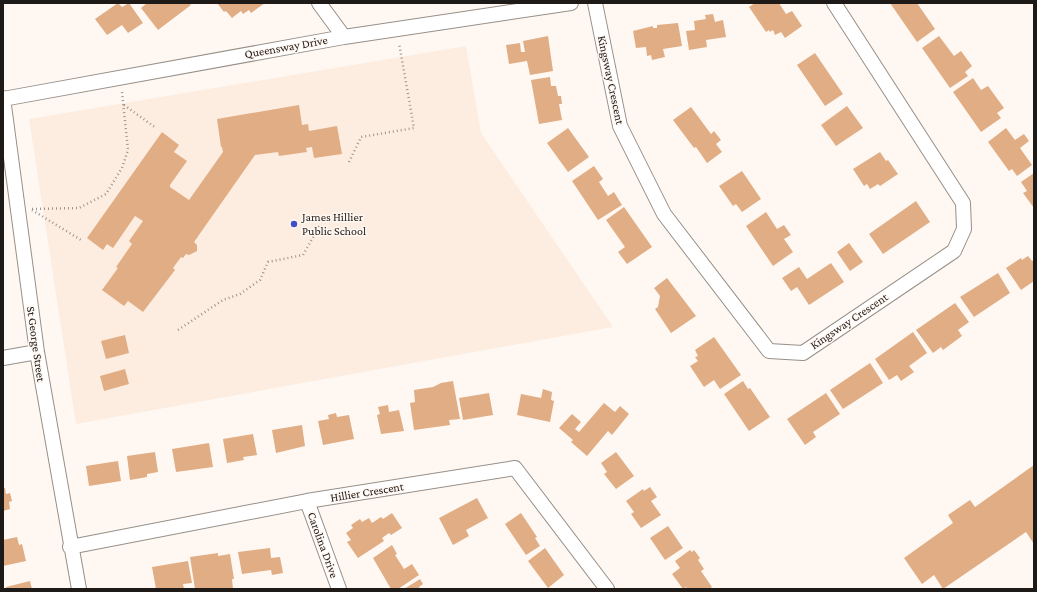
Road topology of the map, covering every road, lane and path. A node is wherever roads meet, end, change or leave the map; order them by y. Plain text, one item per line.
1 (319, 3) edge
2 (571, 3) edge
3 (595, 3) edge
4 (834, 3) edge
5 (397, 29) junction
6 (344, 37) junction
7 (118, 78) junction
8 (3, 99) edge
9 (124, 105) junction
10 (156, 128) dead end
11 (349, 162) dead end
12 (17, 199) junction
13 (32, 209) junction
14 (320, 225) dead end
15 (81, 240) dead end
16 (178, 330) dead end
17 (37, 352) junction
18 (3, 358) edge
19 (307, 501) junction
20 (70, 547) junction
21 (79, 589) edge
22 (339, 589) edge
23 (607, 589) edge

1 - 6 street
2 - 5 street, Queensway Drive
3 - 4 street, Kingsway Crescent
5 - 6 street, Queensway Drive
5 - 11 path
6 - 7 street, Queensway Drive
7 - 8 street, Queensway Drive
7 - 9 path
8 - 12 street, St George Street
9 - 10 path
9 - 13 path
12 - 13 path
12 - 17 street, St George Street
13 - 15 path
14 - 16 path
17 - 18 street
17 - 20 street, St George Street
19 - 20 street, Hillier Crescent
19 - 22 street, Carolina Drive
19 - 23 street, Hillier Crescent
20 - 21 street, St George Street

